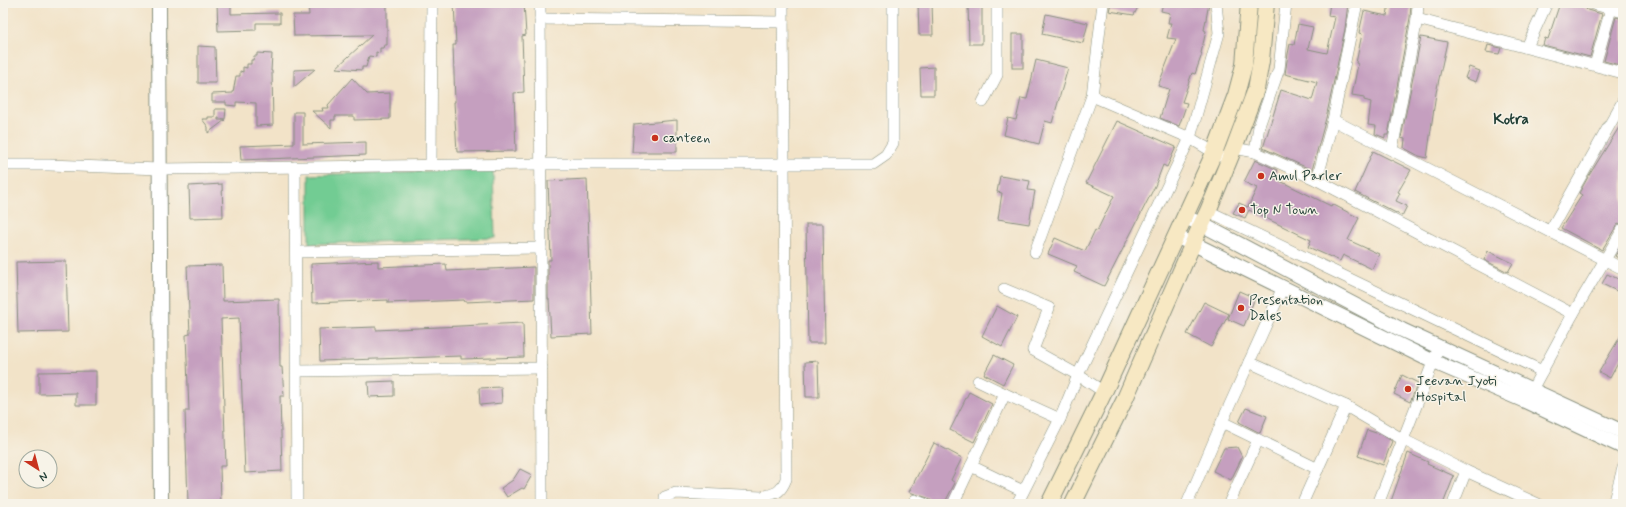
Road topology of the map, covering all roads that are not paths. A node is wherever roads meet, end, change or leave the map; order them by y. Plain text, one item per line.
1 (159, 3) edge
2 (432, 3) edge
3 (540, 3) edge
4 (783, 3) edge
5 (893, 3) edge
6 (997, 3) edge
7 (1103, 3) edge
8 (1216, 3) edge
9 (1249, 3) edge
10 (1266, 3) edge
11 (1286, 3) edge
12 (1357, 3) edge
13 (1418, 3) edge
14 (1547, 3) edge
15 (1589, 3) edge
16 (1613, 6) edge
17 (1623, 12) edge
18 (540, 19) junction
19 (1417, 19) junction
20 (783, 22) junction
21 (1527, 47) junction
22 (1595, 65) junction
23 (1623, 73) edge
24 (1092, 96) junction
25 (1623, 101) edge
26 (983, 102) dead end
27 (1334, 120) junction
28 (1190, 138) junction
29 (1392, 150) junction
30 (1255, 152) junction
31 (1214, 153) junction
32 (1231, 155) junction
33 (541, 164) junction
34 (784, 164) junction
35 (3, 165) edge
36 (431, 165) junction
37 (295, 167) junction
38 (160, 169) junction
39 (1317, 180) junction
40 (1185, 217) junction
41 (1205, 217) junction
42 (1623, 229) edge
43 (1550, 231) junction
44 (1176, 237) junction
45 (1192, 243) junction
46 (541, 248) junction
47 (296, 252) junction
48 (1036, 252) dead end
49 (1605, 259) junction
50 (1623, 268) edge
51 (1283, 287) junction
52 (1004, 289) dead end
53 (1573, 314) junction
54 (1439, 347) junction
55 (1249, 362) junction
56 (1434, 362) junction
57 (542, 368) junction
58 (297, 371) junction
59 (1542, 371) junction
60 (1078, 375) junction
61 (978, 381) dead end
62 (1104, 392) junction
63 (1005, 394) junction
64 (1528, 395) junction
65 (1346, 406) junction
66 (1060, 419) junction
67 (1222, 422) junction
68 (1623, 432) edge
69 (1402, 439) junction
70 (1258, 440) junction
71 (1623, 447) edge
72 (971, 466) junction
73 (1623, 468) edge
74 (1318, 469) junction
75 (1466, 471) junction
76 (1023, 491) junction
77 (1531, 502) edge
78 (1229, 503) edge
79 (161, 504) edge
80 (297, 504) edge
81 (542, 504) edge
82 (665, 504) edge
83 (953, 504) edge
84 (1017, 504) edge
85 (1049, 504) edge
86 (1072, 504) edge
87 (1187, 504) edge
88 (1302, 504) edge
89 (1378, 504) edge
90 (1454, 504) edge
91 (1613, 504) edge

1 - 38 street
2 - 36 street
3 - 18 street
4 - 20 street
5 - 34 street
6 - 26 street
7 - 24 street
8 - 28 street
9 - 31 main road
10 - 32 main road
11 - 30 street
12 - 27 street
13 - 19 street
14 - 21 street
15 - 16 street
16 - 17 street
16 - 22 street
18 - 20 street
18 - 33 street
19 - 21 street
19 - 29 street
20 - 34 street
21 - 22 street
22 - 23 street
24 - 28 street
24 - 48 street
25 - 43 street
27 - 29 street
27 - 39 street
28 - 31 street
28 - 60 street
29 - 43 street
30 - 32 street
30 - 39 street
31 - 32 street
31 - 40 main road
32 - 41 main road
33 - 34 street
33 - 36 street
33 - 46 street
34 - 82 street
35 - 38 street
36 - 37 street
37 - 38 street
37 - 47 street
38 - 79 street
39 - 53 street
40 - 41 street
40 - 44 main road
41 - 45 main road
41 - 54 street
41 - 59 street
42 - 49 street
43 - 49 street
44 - 45 street
44 - 62 main road
45 - 51 street
45 - 86 main road
46 - 47 street
46 - 57 street
47 - 58 street
49 - 50 street
49 - 53 street
51 - 55 street
51 - 56 street
52 - 60 street
53 - 59 street
54 - 56 street
54 - 64 street
55 - 65 street
55 - 67 street
56 - 64 street
56 - 69 street
57 - 58 street
57 - 81 street
58 - 80 street
59 - 64 street
60 - 62 street
60 - 66 street
61 - 63 street
62 - 85 main road
63 - 66 street
63 - 72 street
64 - 68 street
64 - 71 street
65 - 69 street
65 - 74 street
66 - 76 street
67 - 70 street
67 - 87 street
69 - 75 street
69 - 89 street
70 - 74 street
70 - 78 street
72 - 76 street
72 - 83 street
73 - 91 street
74 - 88 street
75 - 77 street
75 - 90 street
76 - 84 street

